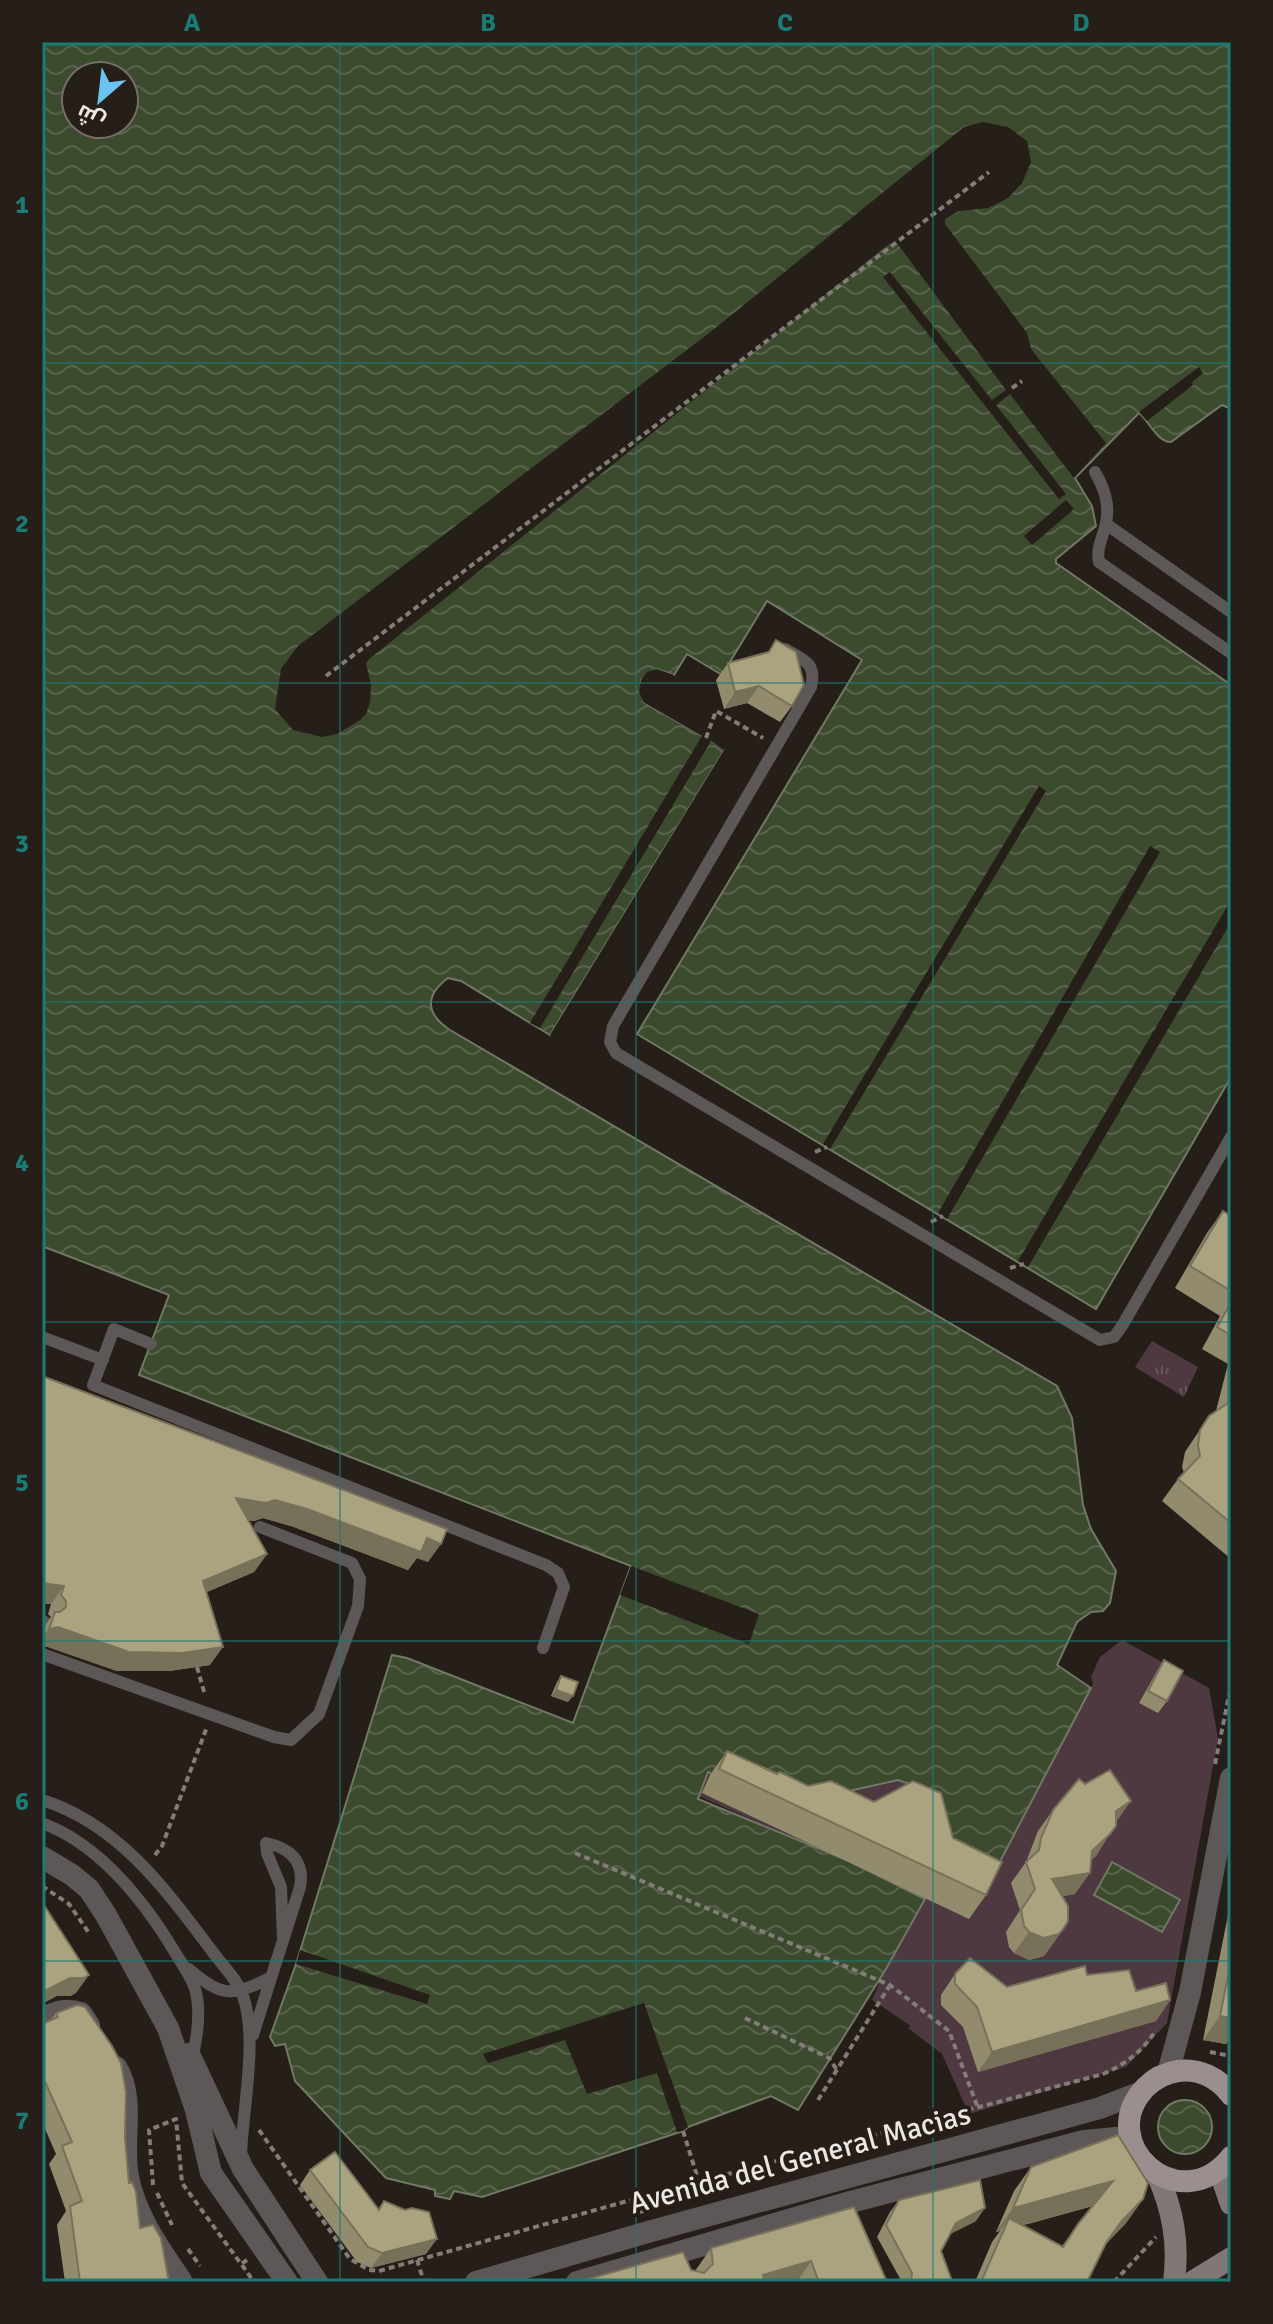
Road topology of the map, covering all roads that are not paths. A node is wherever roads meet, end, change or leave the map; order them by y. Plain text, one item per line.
1 (1095, 472) dead end
2 (1106, 524) junction
3 (1231, 612) edge
4 (782, 647) edge
5 (1231, 653) edge
6 (1231, 1137) edge
7 (42, 1337) edge
8 (151, 1344) dead end
9 (103, 1360) junction
10 (260, 1527) dead end
11 (543, 1648) dead end
12 (42, 1654) edge
13 (1222, 1777) edge
14 (42, 1800) edge
15 (42, 1823) edge
16 (42, 1857) edge
17 (42, 1868) edge
18 (106, 1915) junction
19 (283, 1940) junction
20 (180, 1962) junction
21 (270, 1978) junction
22 (240, 1990) junction
23 (42, 2018) edge
24 (251, 2042) junction
25 (188, 2065) junction
26 (1168, 2073) junction
27 (1229, 2091) edge
28 (1139, 2093) junction
29 (1131, 2140) junction
30 (1227, 2163) edge
31 (242, 2165) junction
32 (1157, 2174) junction
33 (214, 2179) junction
34 (833, 2182) junction
35 (1231, 2204) edge
36 (848, 2213) junction
37 (669, 2226) junction
38 (1231, 2258) edge
39 (678, 2260) junction
40 (182, 2282) edge
41 (287, 2282) edge
42 (317, 2282) edge
43 (476, 2282) edge
44 (577, 2282) edge
45 (1174, 2282) edge
46 (1192, 2282) edge

1 - 2 lane
2 - 3 lane
2 - 5 lane
4 - 6 lane
7 - 9 lane
8 - 9 lane
9 - 11 lane
10 - 12 lane
13 - 26 street
14 - 22 lane
15 - 20 lane
16 - 18 street
17 - 18 street
18 - 25 street
19 - 19 lane
19 - 21 lane
20 - 22 lane
20 - 25 lane
21 - 22 lane
21 - 24 lane
22 - 24 lane
23 - 40 street
24 - 31 lane
25 - 31 street
25 - 33 street
26 - 27 main road
26 - 28 main road
28 - 29 main road
28 - 34 street, Avenida del General Macias
29 - 32 main road
29 - 36 street, Avenida del General Macias
30 - 32 main road
30 - 35 main road
31 - 33 street
31 - 42 street
32 - 45 main road
33 - 41 street
34 - 36 street
34 - 37 street, Avenida del General Macias
36 - 39 street, Avenida del General Macias
37 - 39 street
37 - 43 street, Avenida del General Macias
38 - 46 main road
39 - 44 street, Avenida del General Macias

